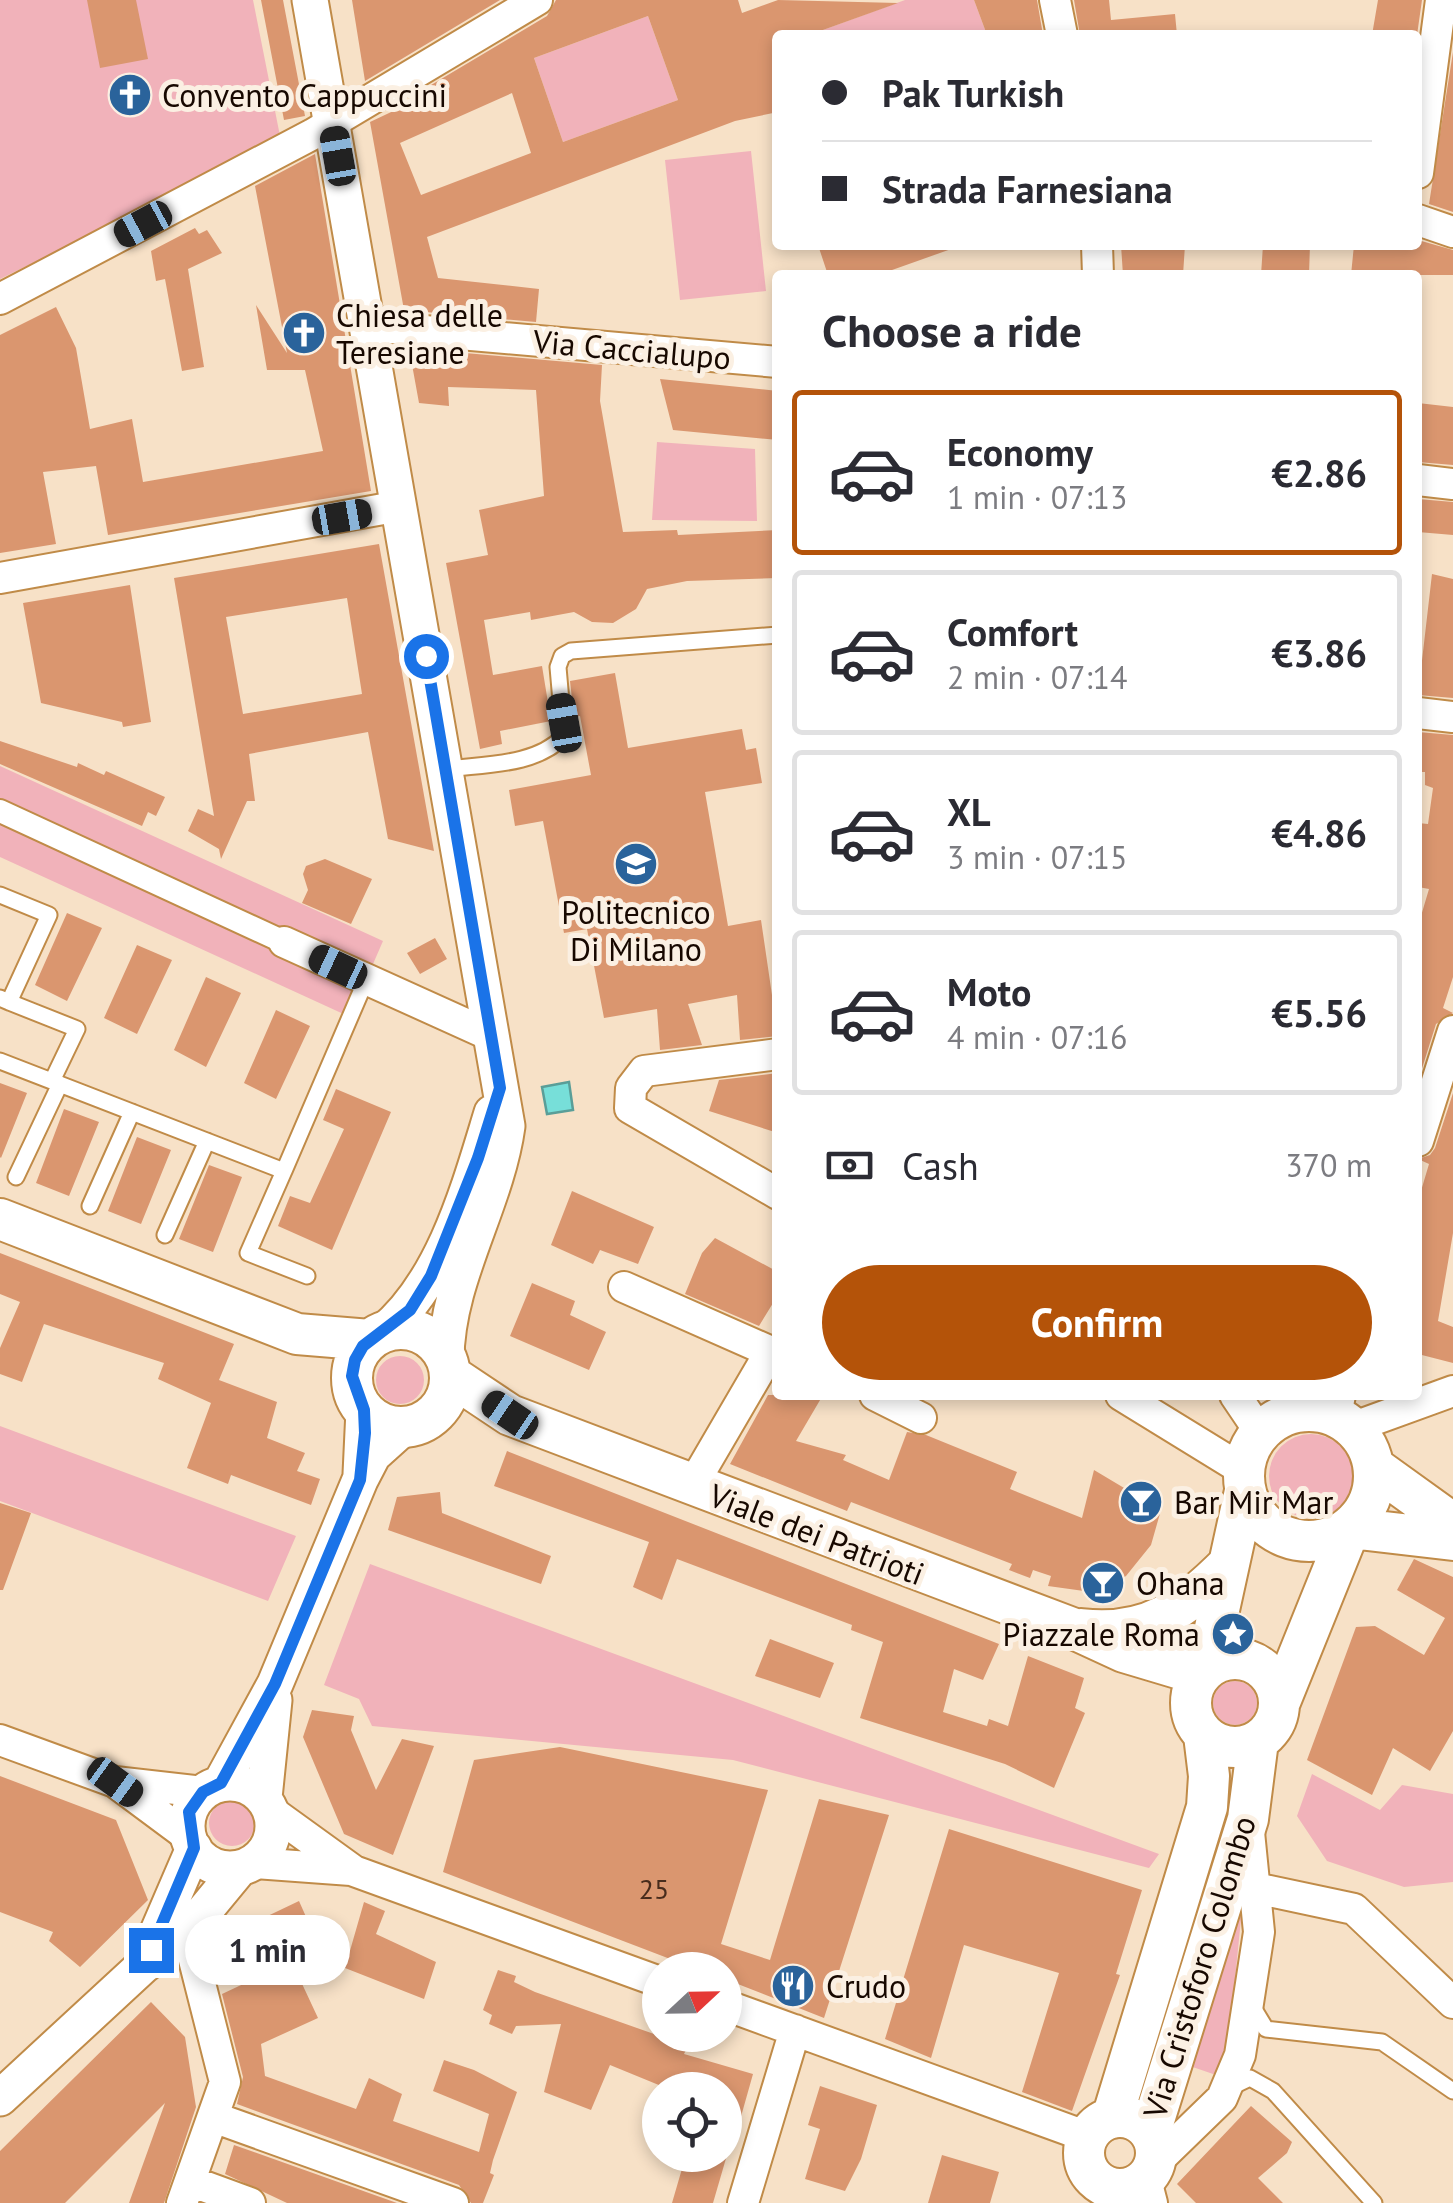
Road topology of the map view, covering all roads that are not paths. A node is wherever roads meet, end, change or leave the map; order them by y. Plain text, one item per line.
1 (310, 0) edge
2 (537, 0) edge
3 (1055, 0) edge
4 (1441, 0) edge
5 (1061, 30) edge
6 (332, 122) junction
7 (1422, 144) edge
8 (1422, 221) edge
9 (1453, 232) edge
10 (0, 300) edge
11 (368, 326) junction
12 (772, 361) edge
13 (1422, 480) edge
14 (1453, 484) edge
15 (400, 506) junction
16 (0, 578) edge
17 (772, 636) edge
18 (1422, 713) edge
19 (1453, 717) edge
20 (447, 768) junction
21 (0, 811) edge
22 (0, 895) edge
23 (284, 942) joint
24 (366, 980) junction
25 (4, 1000) edge
26 (1453, 1031) edge
27 (492, 1036) junction
28 (772, 1055) edge
29 (0, 1061) edge
30 (56, 1082) junction
31 (500, 1088) junction
32 (132, 1112) junction
33 (1422, 1128) edge
34 (207, 1142) junction
35 (284, 1171) junction
36 (16, 1177) dead end
37 (772, 1191) edge
38 (90, 1206) dead end
39 (0, 1219) edge
40 (165, 1235) dead end
41 (306, 1276) dead end
42 (624, 1287) dead end
43 (296, 1334) junction
44 (376, 1337) junction
45 (772, 1355) edge
46 (772, 1357) edge
47 (448, 1367) junction
48 (1453, 1391) edge
49 (358, 1397) junction
50 (1422, 1397) edge
51 (885, 1400) edge
52 (1127, 1400) edge
53 (1238, 1400) edge
54 (1408, 1400) edge
55 (1343, 1413) edge
56 (510, 1415) junction
57 (921, 1418) dead end
58 (420, 1420) junction
59 (1260, 1432) junction
60 (1374, 1467) junction
61 (360, 1480) junction
62 (1244, 1480) junction
63 (692, 1486) junction
64 (1453, 1524) edge
65 (1350, 1528) junction
66 (1453, 1540) edge
67 (1229, 1564) junction
68 (1072, 1628) junction
69 (275, 1684) junction
70 (1201, 1697) junction
71 (1279, 1704) junction
72 (0, 1740) edge
73 (1258, 1741) junction
74 (115, 1782) junction
75 (212, 1788) junction
76 (268, 1805) junction
77 (1248, 1818) junction
78 (191, 1843) junction
79 (246, 1866) junction
80 (354, 1870) junction
81 (1256, 1888) junction
82 (187, 1932) junction
83 (144, 1965) junction
84 (642, 1975) edge
85 (1250, 1994) junction
86 (1453, 2003) edge
87 (742, 2011) edge
88 (795, 2030) junction
89 (1229, 2088) junction
90 (1453, 2090) edge
91 (0, 2098) edge
92 (213, 2117) junction
93 (1092, 2158) edge
94 (1142, 2178) edge
95 (186, 2192) edge
96 (250, 2203) edge
97 (453, 2203) edge
98 (744, 2203) edge
99 (1374, 2203) edge

1 - 6 street
2 - 6 street
3 - 5 street
4 - 7 street
6 - 10 street
6 - 11 street
8 - 9 street
11 - 12 street, Via Caccialupo
11 - 15 street
13 - 14 street
15 - 16 street
15 - 20 street
17 - 20 lane
18 - 19 street
20 - 27 street
21 - 23 street
22 - 25 lane
23 - 24 street
24 - 27 street
24 - 35 lane
25 - 30 lane
26 - 33 street
27 - 31 street
28 - 37 street
29 - 30 lane
30 - 32 lane
30 - 36 lane
31 - 44 street
31 - 47 street
32 - 34 lane
32 - 38 lane
34 - 35 lane
34 - 40 lane
35 - 41 lane
39 - 43 main road
42 - 45 street
43 - 44 main road
43 - 49 main road
44 - 47 main road
44 - 49 main road
46 - 63 street
47 - 56 main road, Viale dei Patrioti
47 - 58 main road
48 - 50 street
49 - 58 main road
49 - 61 street
51 - 57 street
52 - 62 street
53 - 59 street
54 - 55 street
55 - 59 main road
55 - 60 main road
56 - 58 main road, Viale dei Patrioti
56 - 63 main road, Viale dei Patrioti
58 - 61 street
59 - 62 main road
60 - 64 main road
60 - 65 main road
61 - 69 street
62 - 65 main road
62 - 67 main road
63 - 68 main road, Viale dei Patrioti
65 - 66 main road
65 - 71 main road
67 - 68 main road
67 - 70 main road
68 - 70 main road, Viale dei Patrioti
69 - 75 street
69 - 76 street
70 - 71 main road
70 - 73 main road
70 - 93 main road, Via Cristoforo Colombo
71 - 73 main road
72 - 74 street
73 - 77 main road, Via Cristoforo Colombo
74 - 75 street
74 - 78 street
75 - 76 street
75 - 78 street
76 - 79 street
76 - 80 street
77 - 81 street
77 - 94 main road, Via Cristoforo Colombo
78 - 79 street
78 - 83 street
79 - 80 street
79 - 82 street
80 - 84 street
81 - 85 street
81 - 86 street
82 - 83 street
82 - 92 street
83 - 91 street
85 - 89 street
85 - 90 lane
87 - 88 street
88 - 93 street
88 - 98 street
89 - 94 street
89 - 99 lane
92 - 95 street
92 - 97 street
93 - 94 main road
93 - 94 main road
95 - 96 street

